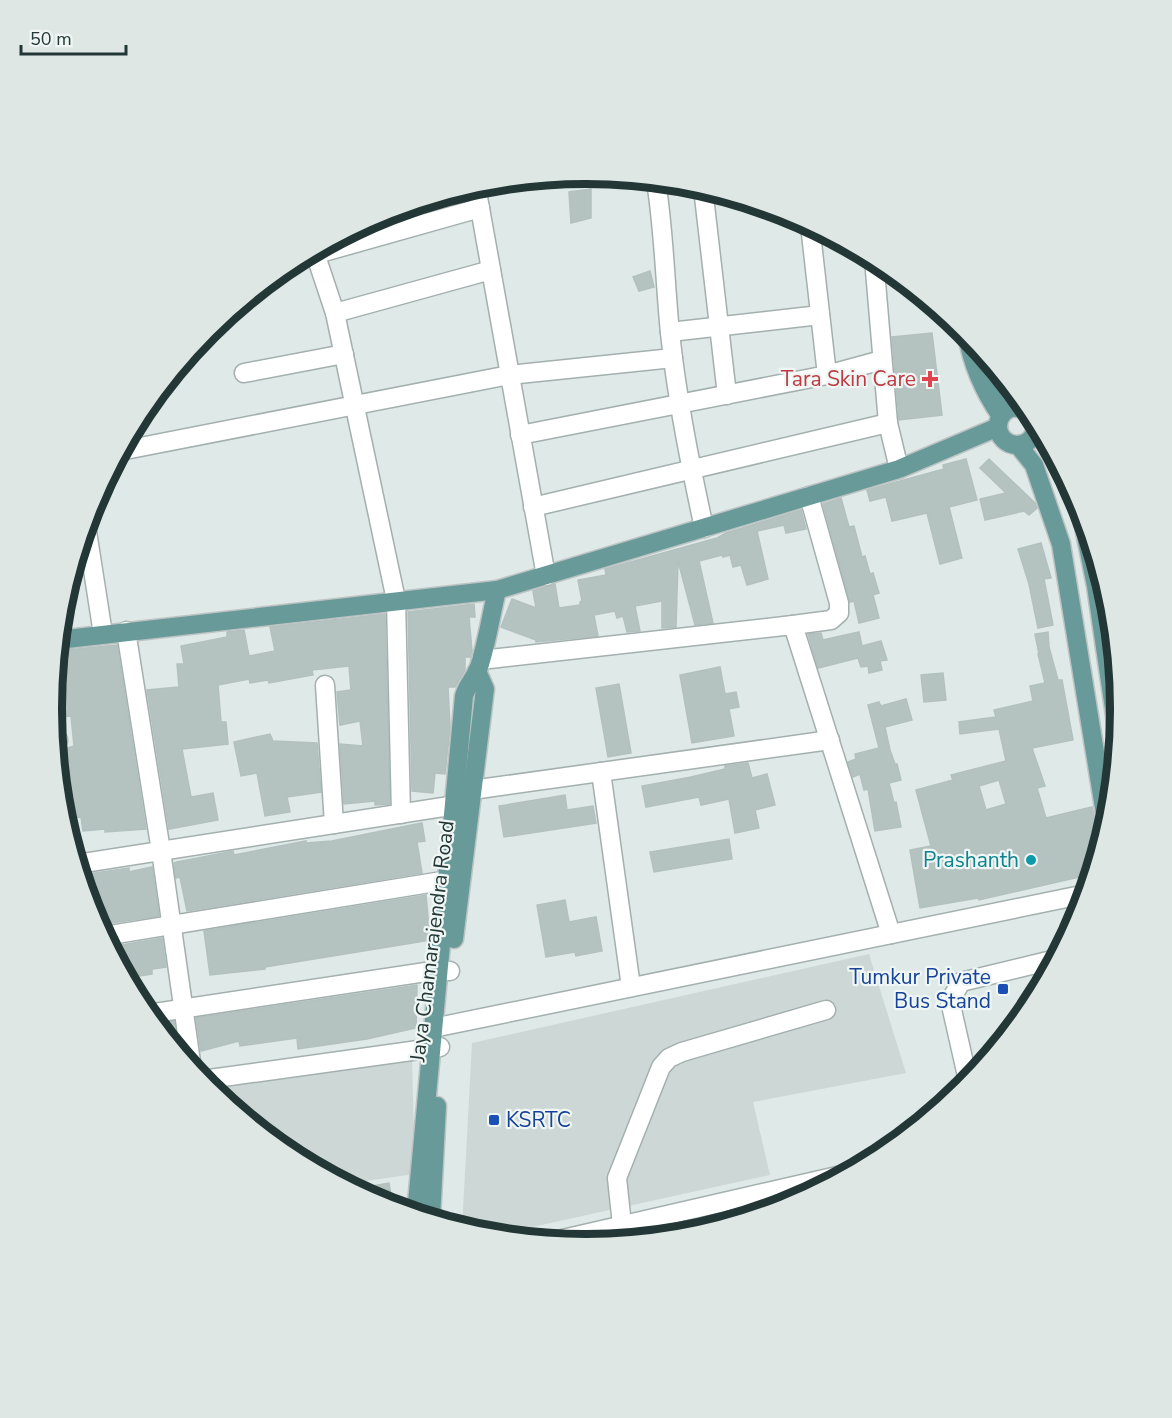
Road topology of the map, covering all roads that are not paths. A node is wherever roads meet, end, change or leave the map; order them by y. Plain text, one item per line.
1 (657, 190) edge
2 (478, 196) edge
3 (704, 198) edge
4 (480, 208) junction
5 (811, 236) edge
6 (342, 245) edge
7 (313, 262) edge
8 (490, 270) junction
9 (875, 272) edge
10 (335, 313) junction
11 (820, 315) junction
12 (719, 327) junction
13 (670, 332) junction
14 (344, 354) junction
15 (972, 354) edge
16 (673, 358) junction
17 (882, 360) junction
18 (244, 373) dead end
19 (509, 375) junction
20 (827, 375) junction
21 (727, 395) junction
22 (679, 404) junction
23 (355, 406) junction
24 (1022, 418) edge
25 (888, 423) junction
26 (520, 435) junction
27 (1018, 445) junction
28 (131, 449) edge
29 (898, 469) junction
30 (692, 470) junction
31 (809, 496) junction
32 (533, 507) junction
33 (704, 528) junction
34 (89, 541) edge
35 (546, 576) junction
36 (497, 590) junction
37 (396, 600) junction
38 (1099, 600) edge
39 (793, 625) junction
40 (126, 631) junction
41 (103, 634) junction
42 (66, 639) edge
43 (479, 665) junction
44 (1108, 667) edge
45 (325, 685) dead end
46 (830, 740) junction
47 (601, 772) junction
48 (1102, 798) edge
49 (466, 799) junction
50 (401, 814) junction
51 (334, 824) junction
52 (161, 851) junction
53 (84, 863) edge
54 (448, 880) junction
55 (1076, 896) edge
56 (172, 925) junction
57 (891, 934) junction
58 (113, 935) edge
59 (1045, 962) edge
60 (444, 971) junction
61 (631, 987) junction
62 (185, 1009) junction
63 (826, 1010) dead end
64 (159, 1013) edge
65 (437, 1027) junction
66 (436, 1047) junction
67 (190, 1053) edge
68 (967, 1069) edge
69 (214, 1078) edge
70 (813, 1182) edge
71 (417, 1206) edge
72 (431, 1210) edge
73 (622, 1225) junction
74 (584, 1234) edge

1 - 13 street
2 - 4 street
3 - 12 street
4 - 6 street
4 - 8 street
5 - 11 street
7 - 10 street
8 - 10 street
8 - 19 street
9 - 17 street
10 - 14 street
11 - 12 street
11 - 20 street
12 - 13 street
12 - 21 street
13 - 16 street
14 - 18 street
14 - 23 street
15 - 24 main road
16 - 19 street
16 - 22 street
17 - 20 street
17 - 25 street
19 - 23 street
19 - 26 street
20 - 21 street
21 - 22 street
22 - 26 street
22 - 30 street
23 - 28 street
23 - 37 street
24 - 27 main road
24 - 27 main road
24 - 29 main road
25 - 29 street
25 - 30 street
26 - 32 street
27 - 48 main road
29 - 31 main road
30 - 32 street
30 - 33 street
31 - 33 main road
31 - 39 street
32 - 35 street
33 - 35 main road
34 - 41 street
35 - 36 main road
36 - 37 main road
36 - 43 main road, Jaya Chamarajendra Road
37 - 40 main road
37 - 50 street
38 - 44 main road
39 - 43 street
39 - 46 street
40 - 41 main road
40 - 52 street
41 - 42 main road
43 - 49 main road, Jaya Chamarajendra Road
45 - 51 street
46 - 47 street
46 - 57 street
47 - 49 street
47 - 61 street
49 - 50 street
49 - 54 main road, Jaya Chamarajendra Road
49 - 60 main road, Jaya Chamarajendra Road
50 - 51 street
51 - 52 street
52 - 53 street
52 - 56 street
54 - 56 street
54 - 60 main road, Jaya Chamarajendra Road
55 - 57 street
56 - 58 street
56 - 62 street
57 - 61 street
59 - 68 street
60 - 62 street
60 - 65 main road, Jaya Chamarajendra Road
61 - 65 street
62 - 64 street
62 - 67 street
63 - 73 street
65 - 66 main road, Jaya Chamarajendra Road
66 - 69 street
66 - 71 main road, Jaya Chamarajendra Road
66 - 72 main road, Jaya Chamarajendra Road
70 - 73 street
73 - 74 street

